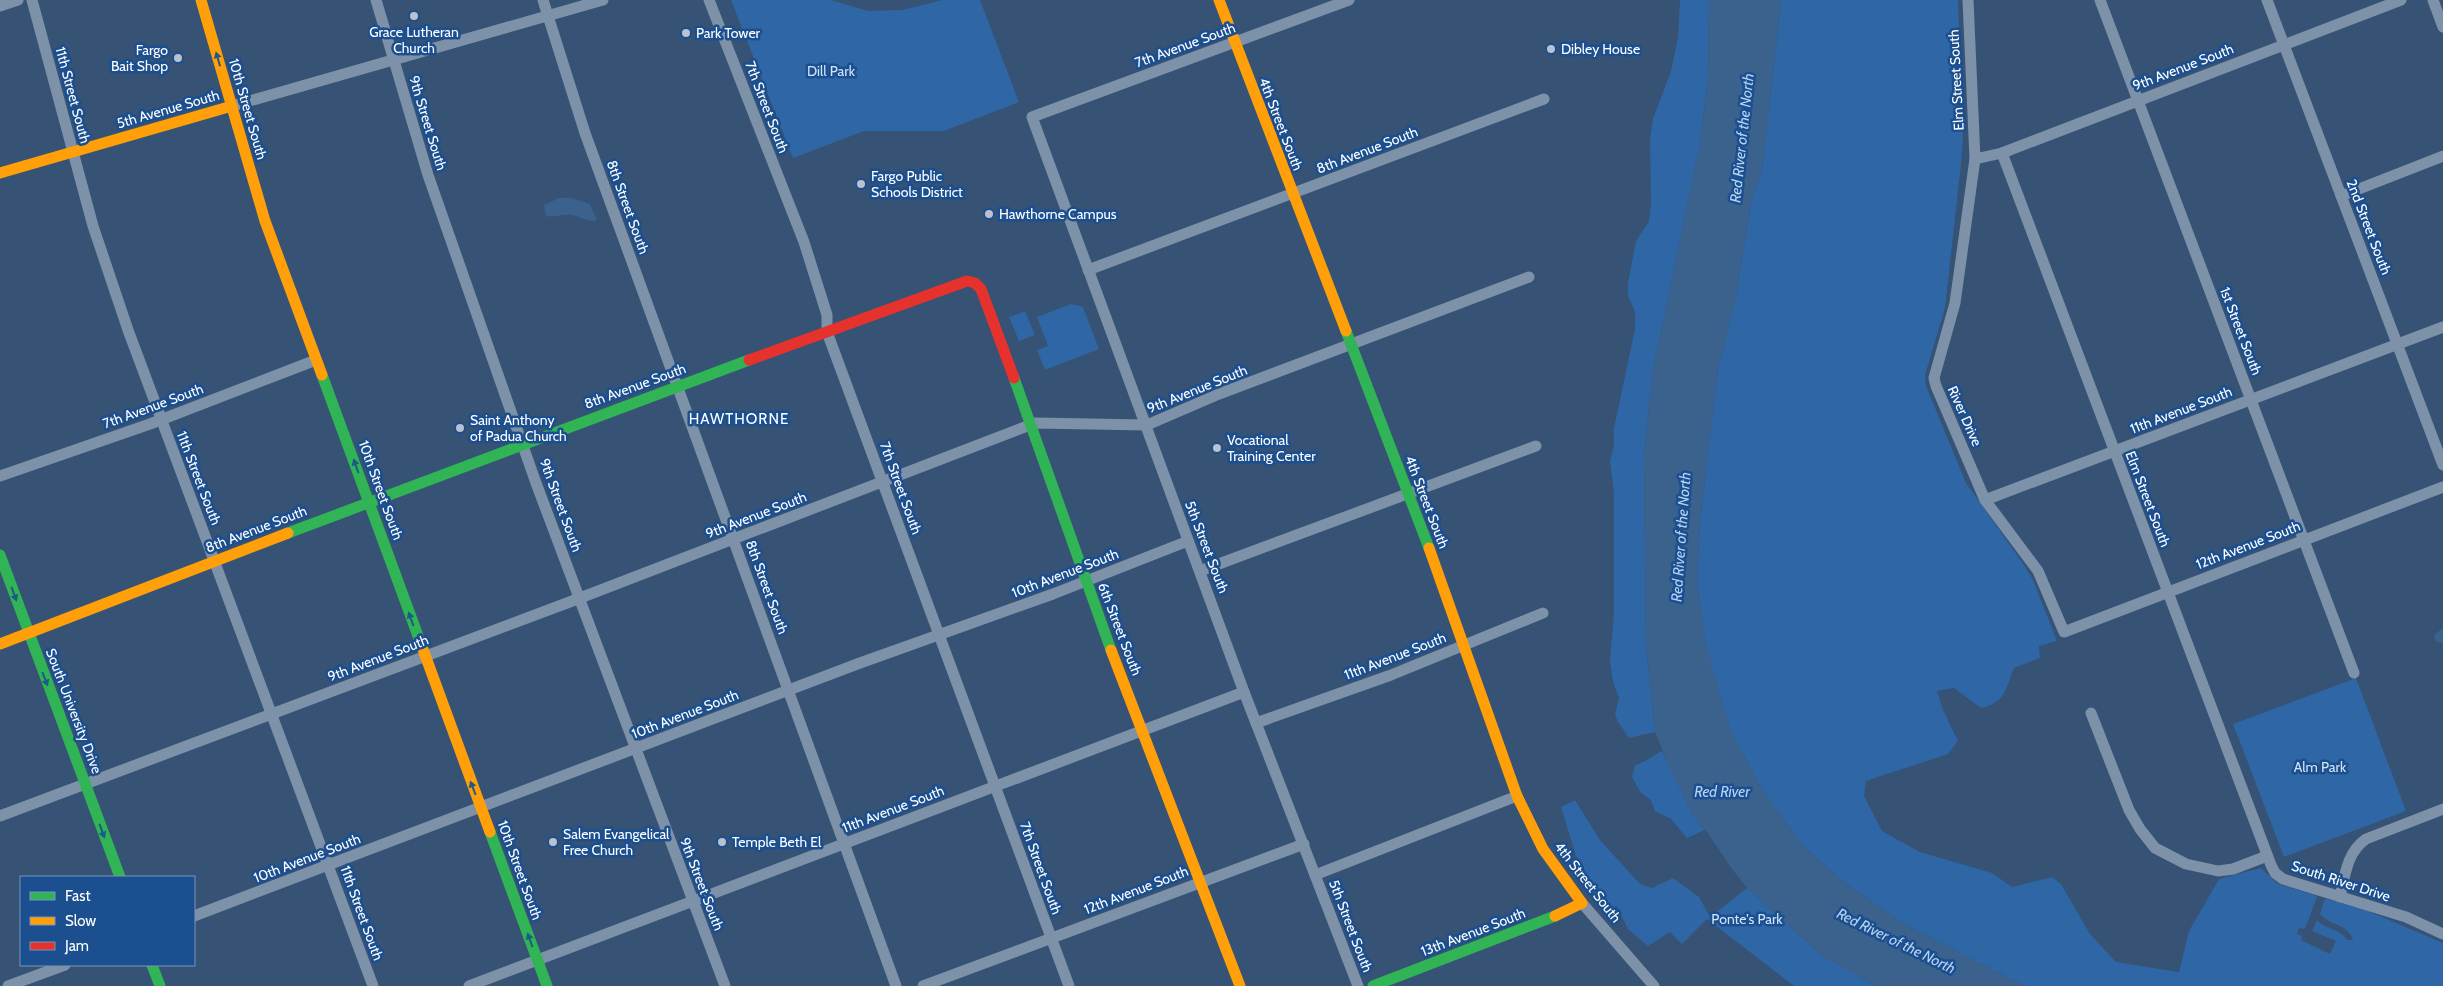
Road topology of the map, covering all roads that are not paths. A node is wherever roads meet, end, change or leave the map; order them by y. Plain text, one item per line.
1 (18, 0) edge
2 (32, 0) edge
3 (201, 0) edge
4 (376, 0) edge
5 (543, 0) edge
6 (603, 0) edge
7 (709, 0) edge
8 (1219, 0) edge
9 (1349, 0) edge
10 (1968, 0) edge
11 (2100, 0) edge
12 (2267, 0) edge
13 (2402, 0) edge
14 (2433, 0) edge
15 (0, 6) edge
16 (548, 16) junction
17 (2443, 27) edge
18 (1235, 43) junction
19 (2284, 44) junction
20 (394, 60) junction
21 (1544, 100) dead end
22 (2138, 100) junction
23 (232, 106) junction
24 (1032, 117) joint
25 (72, 152) junction
26 (2002, 153) junction
27 (2443, 156) edge
28 (1975, 159) junction
29 (0, 173) edge
30 (1292, 194) junction
31 (2342, 196) junction
32 (1088, 270) junction
33 (1529, 277) dead end
34 (974, 282) joint
35 (2443, 327) edge
36 (827, 332) junction
37 (2398, 344) junction
38 (1350, 346) junction
39 (316, 360) junction
40 (678, 386) junction
41 (2252, 400) junction
42 (161, 420) junction
43 (1031, 424) junction
44 (1147, 426) junction
45 (523, 443) junction
46 (1536, 446) dead end
47 (2114, 452) junction
48 (2443, 465) edge
49 (0, 476) edge
50 (884, 482) junction
51 (2443, 487) edge
52 (1408, 494) junction
53 (1986, 500) junction
54 (369, 502) junction
55 (734, 539) junction
56 (2303, 540) junction
57 (1188, 541) junction
58 (0, 555) edge
59 (214, 561) junction
60 (1200, 571) junction
61 (1086, 582) junction
62 (2167, 592) junction
63 (580, 598) junction
64 (1543, 613) dead end
65 (2064, 632) joint
66 (28, 633) junction
67 (939, 635) junction
68 (0, 644) edge
69 (1464, 645) junction
70 (425, 657) junction
71 (2354, 673) dead end
72 (789, 690) junction
73 (1244, 692) junction
74 (271, 713) junction
75 (2091, 713) dead end
76 (1256, 723) junction
77 (1142, 730) junction
78 (636, 749) junction
79 (85, 783) junction
80 (995, 786) junction
81 (1517, 796) junction
82 (481, 808) junction
83 (2443, 810) edge
84 (0, 816) edge
85 (844, 844) junction
86 (1304, 844) junction
87 (2267, 856) junction
88 (329, 865) junction
89 (1315, 875) junction
90 (120, 876) edge
91 (1201, 882) junction
92 (2340, 896) junction
93 (693, 902) junction
94 (1582, 903) junction
95 (195, 916) edge
96 (2443, 934) edge
97 (1052, 938) junction
98 (537, 960) junction
99 (63, 966) edge
100 (152, 966) edge
101 (1387, 983) edge
102 (8, 986) edge
103 (160, 986) edge
104 (373, 986) edge
105 (469, 986) edge
106 (546, 986) edge
107 (725, 986) edge
108 (896, 986) edge
109 (923, 986) edge
110 (1069, 986) edge
111 (1240, 986) edge
112 (1358, 986) edge
113 (1373, 986) edge
114 (1654, 986) edge

1 - 15 street
2 - 25 street, 11th Street South
23 -> 3 street, 10th Street South
4 - 20 street, 9th Street South
5 - 16 street, 8th Street South
6 - 16 street, 5th Avenue South
7 - 36 street, 7th Street South
8 - 18 street, 4th Street South
9 - 18 street, 7th Avenue South
10 - 28 street, Elm Street South
11 - 22 street, 1st Street South
12 - 19 street, 2nd Street South
13 - 19 street, 9th Avenue South
14 - 17 street
16 - 20 street, 5th Avenue South
16 - 40 street, 8th Street South
18 - 24 street, 7th Avenue South
18 - 30 street, 4th Street South
19 - 22 street, 9th Avenue South
19 - 31 street, 2nd Street South
20 - 23 street, 5th Avenue South
20 - 45 street, 9th Street South
21 - 30 street, 8th Avenue South
22 - 26 street, 9th Avenue South
22 - 41 street, 1st Street South
23 - 25 street, 5th Avenue South
23 - 39 street, 10th Street South
24 - 32 street, 5th Street South
25 - 29 street, 5th Avenue South
25 - 42 street, 11th Street South
26 - 28 street, 9th Avenue South
26 - 47 street, Elm Street South
27 - 31 street
28 - 53 street, River Drive
30 - 32 street, 8th Avenue South
30 - 38 street, 4th Street South
31 - 37 street, 2nd Street South
32 - 44 street, 5th Street South
33 - 38 street, 9th Avenue South
34 - 36 street, 8th Avenue South
34 - 43 street, 6th Street South
35 - 37 street, 11th Avenue South
36 - 40 street, 8th Avenue South
36 - 50 street, 7th Street South
37 - 41 street, 11th Avenue South
37 - 48 street, 2nd Street South
38 - 44 street, 9th Avenue South
38 - 52 street, 4th Street South
39 - 42 street, 7th Avenue South
54 -> 39 street, 10th Street South
40 - 45 street, 8th Avenue South
40 - 55 street, 8th Street South
41 - 47 street, 11th Avenue South
41 - 56 street, 1st Street South
42 - 49 street, 7th Avenue South
42 - 59 street, 11th Street South
43 - 44 street, 9th Avenue South
43 - 50 street, 9th Avenue South
43 - 61 street, 6th Street South
44 - 57 street, 5th Street South
45 - 54 street, 8th Avenue South
45 - 63 street, 9th Street South
46 - 52 street
47 - 53 street, 11th Avenue South
47 - 62 street, Elm Street South
50 - 55 street, 9th Avenue South
50 - 67 street, 7th Street South
51 - 56 street, 12th Avenue South
52 - 60 street
52 - 69 street, 4th Street South
53 - 65 street, River Drive
54 - 59 street, 8th Avenue South
70 -> 54 street, 10th Street South
55 - 63 street, 9th Avenue South
55 - 72 street, 8th Street South
56 - 62 street, 12th Avenue South
56 - 71 street, 1st Street South
57 - 60 street, 5th Street South
57 - 61 street, 10th Avenue South
58 -> 66 street, South University Drive
59 - 66 street, 8th Avenue South
59 - 74 street, 11th Street South
60 - 73 street, 5th Street South
61 - 67 street, 10th Avenue South
61 - 77 street, 6th Street South
62 - 65 street, 12th Avenue South
62 - 87 street, Elm Street South
63 - 70 street, 9th Avenue South
63 - 78 street, 9th Street South
64 - 69 street, 11th Avenue South
66 - 68 street, 8th Avenue South
66 -> 79 street, South University Drive
67 - 72 street, 10th Avenue South
67 - 80 street, 7th Street South
69 - 76 street, 11th Avenue South
69 - 81 street, 4th Street South
70 - 74 street, 9th Avenue South
82 -> 70 street, 10th Street South
72 - 78 street, 10th Avenue South
72 - 85 street, 8th Street South
73 - 76 street, 5th Street South
73 - 77 street, 11th Avenue South
74 - 79 street, 9th Avenue South
74 - 88 street, 11th Street South
75 - 87 street
76 - 86 street, 5th Street South
77 - 80 street, 11th Avenue South
77 - 91 street, 6th Street South
78 - 82 street, 10th Avenue South
78 - 93 street, 9th Street South
79 - 84 street, 9th Avenue South
79 -> 90 street, South University Drive
80 - 85 street, 11th Avenue South
80 - 97 street, 7th Street South
81 - 89 street
81 - 94 street, 4th Street South
82 - 88 street, 10th Avenue South
98 -> 82 street, 10th Street South
83 - 92 street
85 - 93 street, 11th Avenue South
85 - 108 street, 8th Street South
86 - 89 street, 5th Street South
86 - 91 street, 12th Avenue South
87 - 92 street, South River Drive
88 - 95 street, 10th Avenue South
88 - 104 street, 11th Street South
89 - 112 street, 5th Street South
91 - 97 street, 12th Avenue South
91 - 111 street, 6th Street South
92 - 96 street, South River Drive
93 - 98 street, 11th Avenue South
93 - 107 street, 9th Street South
94 - 101 street, 13th Avenue South
94 - 114 street, 4th Street South
97 - 109 street, 12th Avenue South
97 - 110 street, 7th Street South
98 - 105 street, 11th Avenue South
98 - 106 street, 10th Street South
99 - 102 street
100 - 103 street
101 - 113 street, 13th Avenue South

